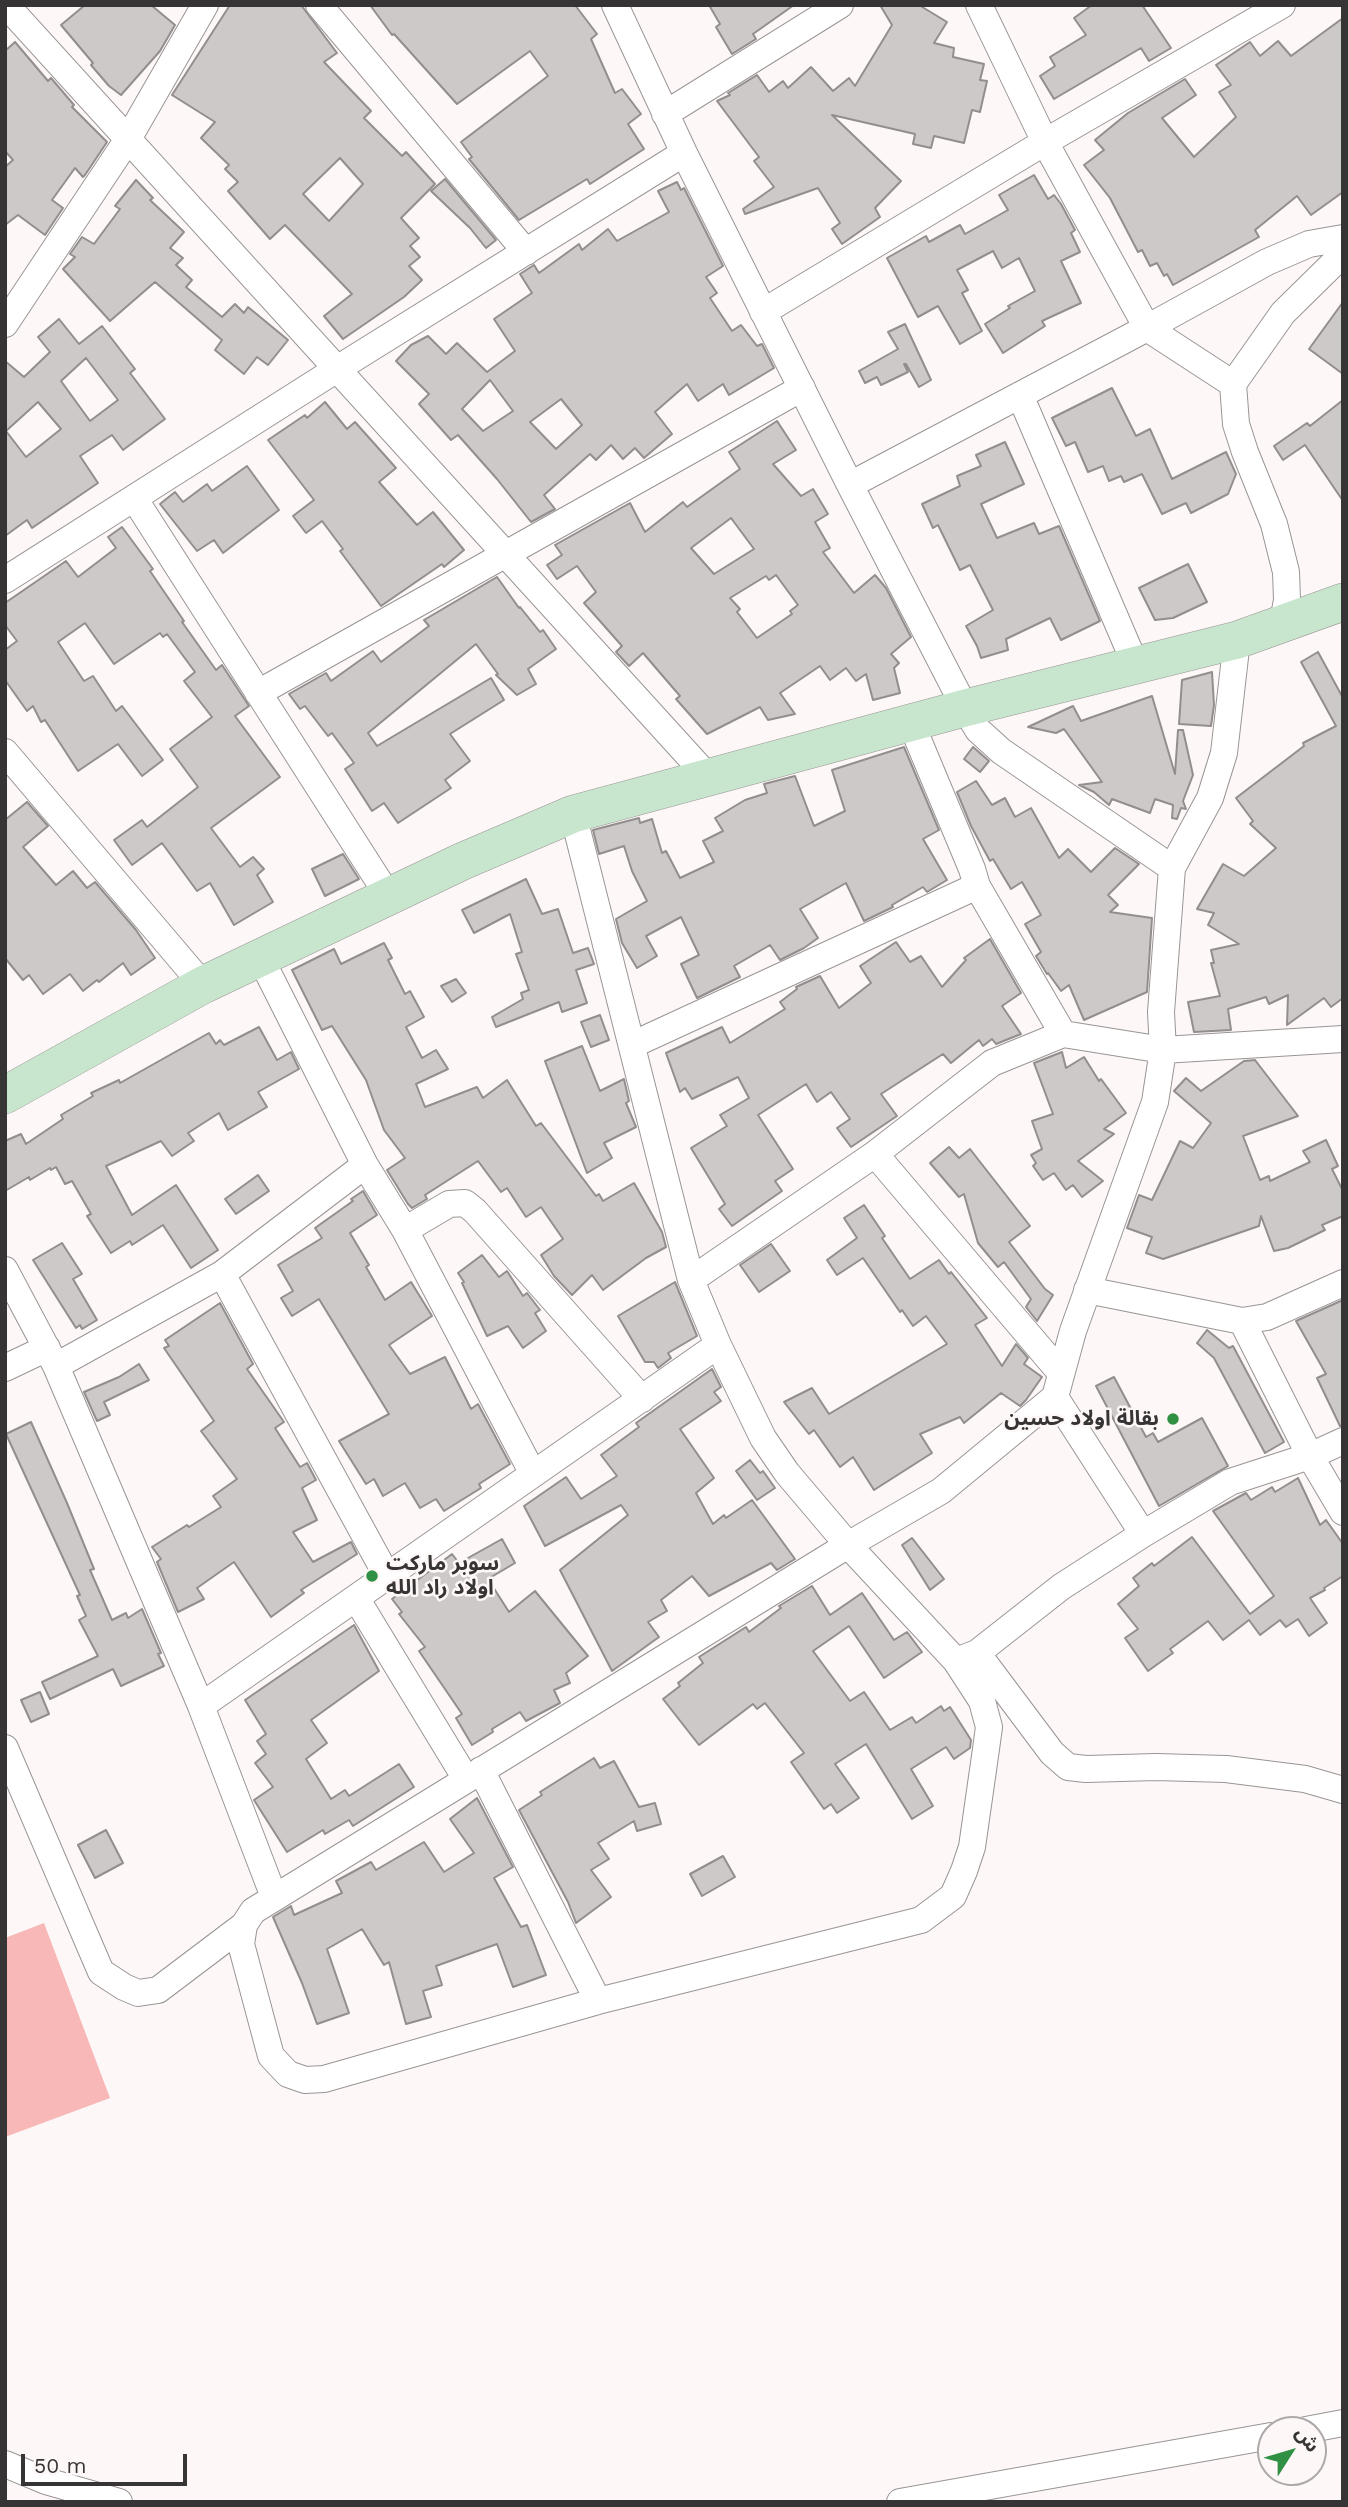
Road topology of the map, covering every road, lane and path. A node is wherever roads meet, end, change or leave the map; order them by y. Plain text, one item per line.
1 (205, 5) edge
2 (318, 5) edge
3 (615, 5) edge
4 (840, 5) edge
5 (979, 5) edge
6 (1282, 5) edge
7 (14, 11) edge
8 (665, 114) junction
9 (128, 139) junction
10 (1045, 142) junction
11 (684, 153) junction
12 (526, 253) junction
13 (1340, 257) edge
14 (763, 312) junction
15 (5, 324) edge
16 (1147, 328) junction
17 (337, 369) junction
18 (1233, 384) junction
19 (802, 388) junction
20 (1020, 395) junction
21 (849, 485) junction
22 (134, 498) junction
23 (506, 555) junction
24 (5, 580) edge
25 (1342, 604) edge
26 (1283, 622) junction
27 (1237, 640) junction
28 (1136, 666) junction
29 (258, 693) junction
30 (965, 708) junction
31 (911, 723) junction
32 (5, 752) edge
33 (710, 779) junction
34 (573, 814) junction
35 (1172, 868) junction
36 (977, 886) junction
37 (389, 897) junction
38 (260, 957) junction
39 (203, 985) junction
40 (1063, 1034) junction
41 (1343, 1039) edge
42 (632, 1045) junction
43 (1163, 1050) junction
44 (5, 1095) edge
45 (875, 1154) junction
46 (365, 1165) junction
47 (405, 1230) junction
48 (5, 1270) edge
49 (222, 1274) junction
50 (691, 1280) junction
51 (1343, 1283) edge
52 (1087, 1290) junction
53 (1242, 1321) junction
54 (718, 1346) junction
55 (51, 1357) junction
56 (5, 1368) edge
57 (1057, 1384) junction
58 (642, 1399) junction
59 (1343, 1441) edge
60 (1310, 1456) junction
61 (533, 1474) junction
62 (1343, 1512) edge
63 (1143, 1534) junction
64 (848, 1545) junction
65 (387, 1576) junction
66 (356, 1598) junction
67 (967, 1657) junction
68 (201, 1706) junction
69 (5, 1748) edge
70 (474, 1774) junction
71 (1343, 1790) edge
72 (274, 1897) junction
73 (244, 1925) junction
74 (598, 2001) junction
75 (1257, 2438) edge
76 (5, 2464) edge
77 (119, 2502) edge
78 (900, 2502) edge

1 - 9 street
2 - 12 street
3 - 8 street
4 - 8 street
5 - 10 street
6 - 10 street
7 - 9 street
8 - 11 street
9 - 15 street
9 - 17 street
10 - 14 street
10 - 16 street
11 - 12 street
11 - 14 street
12 - 17 street
13 - 16 street
13 - 18 street
14 - 19 street
16 - 18 street
16 - 20 street
17 - 22 street
17 - 23 street
18 - 26 street
19 - 21 street
19 - 23 street
20 - 21 street
20 - 28 street
21 - 30 street
22 - 24 street
22 - 29 street
23 - 29 street
23 - 33 street
25 - 26 street
26 - 27 street
27 - 28 street
27 - 35 street
28 - 30 street
29 - 37 street
30 - 31 street
30 - 35 street
31 - 33 street
31 - 36 street
32 - 39 street
33 - 34 street
34 - 37 street
34 - 42 street
35 - 43 street
36 - 40 street
36 - 42 street
37 - 38 street
38 - 39 street
38 - 46 street
39 - 44 street
40 - 43 street
40 - 45 street
41 - 43 street
42 - 50 street
43 - 52 street
45 - 50 street
45 - 57 street
46 - 47 street
46 - 49 street
47 - 58 street
47 - 61 street
48 - 55 street
49 - 55 street
49 - 65 street
50 - 54 street
51 - 53 street
52 - 53 street
52 - 57 street
53 - 60 street
54 - 58 street
54 - 64 street
55 - 56 street
55 - 68 street
57 - 63 street
57 - 64 street
58 - 61 street
59 - 60 street
60 - 62 street
60 - 63 street
61 - 65 street
63 - 67 street
64 - 67 street
64 - 70 street
65 - 66 street
66 - 68 street
66 - 70 street
67 - 71 street
67 - 74 street
68 - 72 street
69 - 73 street
70 - 72 street
70 - 74 street
72 - 73 street
73 - 74 street
75 - 78 street
76 - 77 street

